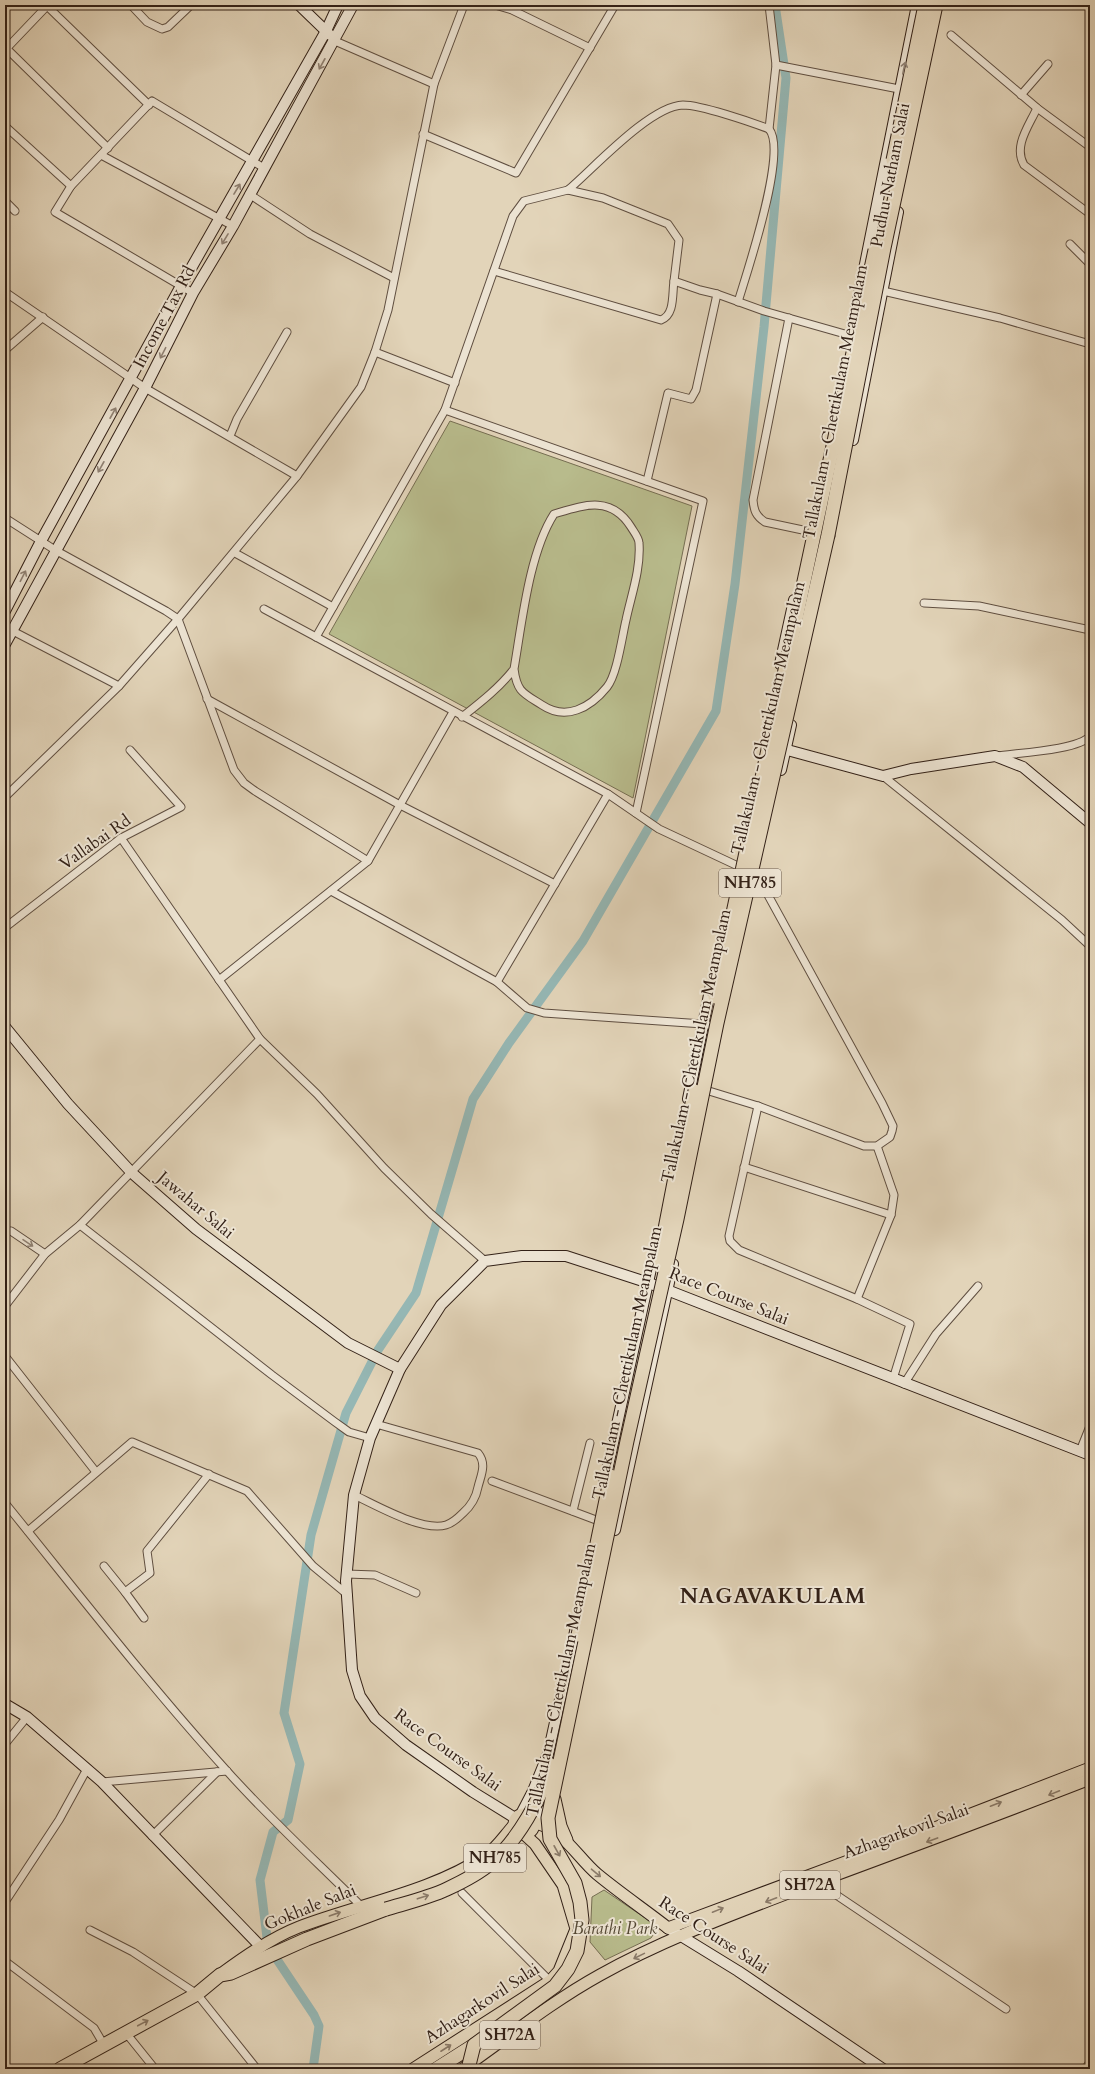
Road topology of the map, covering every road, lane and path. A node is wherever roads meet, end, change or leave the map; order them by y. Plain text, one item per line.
1 (47, 5) edge
2 (131, 5) edge
3 (191, 5) edge
4 (299, 5) edge
5 (338, 5) edge
6 (353, 5) edge
7 (464, 5) edge
8 (495, 5) edge
9 (615, 5) edge
10 (769, 5) edge
11 (917, 5) edge
12 (925, 5) edge
13 (936, 5) edge
14 (942, 5) edge
15 (326, 31) junction
16 (952, 35) dead end
17 (335, 41) junction
18 (6, 48) edge
19 (590, 48) junction
20 (1048, 64) dead end
21 (778, 65) junction
22 (434, 84) junction
23 (900, 89) junction
24 (1021, 95) junction
25 (148, 105) junction
26 (1037, 108) junction
27 (5, 126) edge
28 (769, 129) junction
29 (423, 134) junction
30 (1090, 147) edge
31 (108, 148) junction
32 (101, 155) junction
33 (253, 161) junction
34 (264, 168) junction
35 (71, 186) junction
36 (568, 190) junction
37 (250, 194) junction
38 (5, 201) edge
39 (15, 211) dead end
40 (1090, 214) edge
41 (219, 218) junction
42 (233, 226) junction
43 (1070, 244) dead end
44 (1090, 264) edge
45 (494, 271) junction
46 (394, 278) junction
47 (674, 281) junction
48 (181, 286) junction
49 (883, 291) junction
50 (5, 292) edge
51 (193, 293) junction
52 (717, 294) junction
53 (738, 302) junction
54 (43, 317) junction
55 (789, 318) junction
56 (287, 332) dead end
57 (850, 336) junction
58 (873, 342) junction
59 (1090, 344) edge
60 (5, 350) edge
61 (375, 352) junction
62 (132, 379) junction
63 (455, 383) junction
64 (145, 388) junction
65 (445, 410) junction
66 (230, 436) junction
67 (297, 476) junction
68 (647, 481) junction
69 (5, 518) edge
70 (809, 532) junction
71 (833, 536) junction
72 (41, 541) junction
73 (55, 550) junction
74 (235, 553) junction
75 (924, 603) dead end
76 (333, 607) junction
77 (264, 609) dead end
78 (5, 610) edge
79 (178, 620) junction
80 (8, 629) edge
81 (1090, 630) edge
82 (316, 637) junction
83 (5, 644) edge
84 (514, 669) junction
85 (119, 686) junction
86 (207, 699) junction
87 (453, 712) junction
88 (462, 717) junction
89 (1090, 736) edge
90 (763, 743) junction
91 (786, 749) junction
92 (130, 750) dead end
93 (995, 756) junction
94 (883, 776) junction
95 (608, 794) junction
96 (5, 797) edge
97 (400, 805) junction
98 (636, 813) junction
99 (1090, 822) edge
100 (121, 838) junction
101 (368, 861) junction
102 (738, 866) junction
103 (757, 875) junction
104 (555, 884) junction
105 (331, 891) junction
106 (7, 926) dead end
107 (1090, 946) edge
108 (219, 980) junction
109 (497, 982) junction
110 (703, 1024) junction
111 (5, 1027) edge
112 (722, 1028) junction
113 (260, 1040) junction
114 (709, 1091) junction
115 (758, 1106) junction
116 (876, 1146) junction
117 (744, 1167) junction
118 (132, 1172) junction
119 (891, 1215) junction
120 (80, 1225) junction
121 (11, 1231) dead end
122 (46, 1254) junction
123 (485, 1261) junction
124 (649, 1283) junction
125 (978, 1286) dead end
126 (668, 1291) junction
127 (857, 1299) junction
128 (5, 1306) edge
129 (5, 1356) edge
130 (400, 1369) junction
131 (893, 1379) junction
132 (904, 1384) junction
133 (376, 1424) junction
134 (1090, 1426) edge
135 (370, 1438) junction
136 (590, 1443) dead end
137 (1080, 1451) junction
138 (1090, 1455) edge
139 (96, 1472) junction
140 (209, 1474) junction
141 (492, 1481) dead end
142 (354, 1495) junction
143 (5, 1503) edge
144 (573, 1511) junction
145 (596, 1520) junction
146 (28, 1531) junction
147 (104, 1566) dead end
148 (347, 1574) junction
149 (125, 1592) junction
150 (416, 1593) dead end
151 (348, 1595) junction
152 (144, 1618) dead end
153 (5, 1704) edge
154 (27, 1717) junction
155 (5, 1744) edge
156 (1090, 1768) edge
157 (87, 1769) junction
158 (227, 1770) junction
159 (217, 1772) junction
160 (1082, 1778) edge
161 (102, 1782) junction
162 (555, 1799) junction
163 (517, 1819) junction
164 (535, 1822) junction
165 (524, 1834) junction
166 (152, 1836) junction
167 (569, 1845) junction
168 (817, 1882) junction
169 (462, 1893) dead end
170 (5, 1902) edge
171 (361, 1906) junction
172 (668, 1928) junction
173 (90, 1930) dead end
174 (680, 1937) junction
175 (662, 1944) junction
176 (263, 1945) junction
177 (5, 1961) edge
178 (220, 1975) junction
179 (550, 1981) junction
180 (197, 1994) junction
181 (1006, 2010) dead end
182 (126, 2033) junction
183 (104, 2045) junction
184 (477, 2051) junction
185 (60, 2069) edge
186 (155, 2069) edge
187 (257, 2069) edge
188 (413, 2069) edge
189 (436, 2069) edge
190 (463, 2069) edge
191 (468, 2069) edge
192 (476, 2069) edge
193 (883, 2069) edge

1 - 18 street
1 - 25 street
2 - 3 street
4 - 15 main road
5 - 15 main road, Income Tax Rd
6 - 17 main road, Income Tax Rd
7 - 22 street
8 - 19 street
9 - 19 street
10 - 21 street
23 -> 11 main road, Pudhu Natham Salai
178 -> 12 highway, Tallakulam - Chettikulam Meampalam / NH785, bridge
13 -> 184 highway, Tallakulam - Chettikulam Meampalam / NH785, bridge
14 - 49 main road, Pudhu Natham Salai
15 - 17 main road
15 - 33 main road, Income Tax Rd
16 - 24 street
17 - 22 street
17 -> 34 main road, Income Tax Rd
18 - 31 street
19 - 29 street
20 - 24 street
21 - 23 street
21 - 28 street
22 - 29 street
23 - 57 main road, Pudhu Natham Salai
24 - 26 street
25 - 31 street
25 - 33 street
26 - 30 street
26 - 40 street
27 - 35 street
28 - 36 street
28 - 53 street
29 - 46 street
31 - 32 street
32 - 35 street
32 - 41 street
33 - 34 street
41 -> 33 main road, Income Tax Rd
34 - 37 main road, Income Tax Rd
35 - 48 street
36 - 45 street
36 - 47 street
37 - 42 main road, Income Tax Rd
37 - 46 street
38 - 39 street
41 - 42 street
41 - 48 main road, Income Tax Rd
42 -> 51 main road, Income Tax Rd
43 - 44 street
45 - 47 street
45 - 63 street
46 - 61 street
47 - 52 street
48 - 51 street
48 - 62 main road, Income Tax Rd
49 - 58 main road, Pudhu Natham Salai
49 - 59 street
50 - 54 street
51 -> 64 main road, Income Tax Rd
52 - 53 street
52 - 68 street
53 - 55 street
54 - 60 street
54 - 62 street
55 - 57 street
55 - 70 street
56 - 66 street
57 - 58 street
57 - 70 main road, Pudhu Natham Salai
58 - 71 main road, Pudhu Natham Salai
61 - 63 street
61 - 67 street
62 - 64 street
72 -> 62 main road, Income Tax Rd
63 - 65 street
64 - 66 street
64 -> 73 main road, Income Tax Rd
65 - 68 street
65 - 76 street
66 - 67 street
67 - 74 street
68 - 98 street
69 - 72 street
70 - 71 street
70 - 90 main road, Pudhu Natham Salai
71 - 91 main road, Pudhu Natham Salai
72 - 73 street
78 -> 72 main road, Income Tax Rd
73 - 79 street
73 - 80 main road, Income Tax Rd
74 - 76 street
74 - 79 street
75 - 81 street
76 - 82 street
77 - 82 street
79 - 85 street
79 - 86 street
80 - 83 main road, Income Tax Rd
80 - 85 street
82 - 87 street
84 - 84 street
84 - 88 street
85 - 96 street
86 - 97 street
86 - 101 street
87 - 88 street
87 - 97 street
88 - 95 street
89 - 93 street
90 - 91 main road
90 - 102 main road, Pudhu Natham Salai
91 - 94 main road
91 - 103 main road, Pudhu Natham Salai
92 - 100 street, Vallabai Rd
93 - 94 main road
93 - 99 main road
94 - 107 street
95 - 98 street
95 - 104 street
97 - 101 street
97 - 104 street
98 - 102 street
100 - 106 street, Vallabai Rd
100 - 108 street
101 - 105 street
102 - 103 street
102 - 110 main road, Pudhu Natham Salai
103 - 112 main road, Pudhu Natham Salai
103 - 116 street
104 - 109 street
105 - 108 street
105 - 109 street
108 - 113 street
109 - 110 street
110 - 112 street
110 - 124 main road, Pudhu Natham Salai
111 - 118 main road, Jawahar Salai
112 - 114 main road, Pudhu Natham Salai
113 - 118 street
113 - 123 street
114 - 115 street
114 - 126 main road, Pudhu Natham Salai
115 - 116 street
115 - 117 street
116 - 119 street
117 - 119 street
117 - 127 street
118 - 120 street
118 - 130 main road, Jawahar Salai
119 - 127 street
120 - 122 street
120 - 135 street
121 -> 122 street
122 - 128 street
123 - 124 main road, Race Course Salai
123 - 130 main road, Race Course Salai
124 - 126 main road, Race Course Salai
124 - 145 main road, Pudhu Natham Salai
125 - 132 street
126 - 131 main road, Race Course Salai
126 - 162 main road, Pudhu Natham Salai
127 - 131 street
129 - 139 street
130 - 133 main road, Race Course Salai
131 - 132 main road, Race Course Salai
132 - 137 main road, Race Course Salai
133 - 135 main road, Race Course Salai
133 - 142 street
134 - 137 street
135 - 142 main road, Race Course Salai
136 - 144 street
137 - 138 main road, Race Course Salai
139 - 140 street
139 - 146 street
140 - 149 street
140 - 151 street
141 - 144 street
142 - 148 main road, Race Course Salai
143 - 146 street
144 - 145 street
145 - 163 main road, Pudhu Natham Salai
146 - 158 street
147 - 149 street
148 - 150 street
148 - 151 main road, Race Course Salai
149 - 152 street
151 - 163 main road, Race Course Salai
153 - 154 main road
154 - 155 street
154 - 157 main road
156 - 160 main road, Azhagarkovil Salai / SH72A
157 - 161 main road
157 - 170 street
158 - 159 street
158 - 171 street
159 - 161 street
159 - 166 street
160 -> 168 main road, Azhagarkovil Salai / SH72A
172 -> 160 main road, Azhagarkovil Salai / SH72A
161 - 166 main road
162 - 164 main road, Pudhu Natham Salai
162 - 167 main road
163 - 164 main road
163 - 165 main road
163 - 171 main road, Gokhale Salai
164 - 165 main road
164 - 167 main road, Race Course Salai
165 - 179 main road, Azhagarkovil Salai
166 - 176 main road
167 -> 172 main road, Race Course Salai
168 -> 174 main road, Azhagarkovil Salai / SH72A
168 - 181 street
169 - 179 street
176 -> 171 main road, Gokhale Salai
172 - 174 main road, Race Course Salai
172 - 175 main road
173 - 180 street
174 - 175 main road, Azhagarkovil Salai / SH72A
174 - 193 main road, Race Course Salai
175 -> 184 main road, Azhagarkovil Salai / SH72A
176 - 178 main road, Gokhale Salai
177 - 183 street
178 - 180 highway, Gokhale Salai
188 -> 179 main road, Azhagarkovil Salai
182 -> 180 highway, Gokhale Salai
180 - 187 street
182 - 183 highway, Gokhale Salai
182 - 186 street
183 - 185 highway, Gokhale Salai
184 - 189 highway, NH785
184 - 190 main road, Azhagarkovil Salai / SH72A
184 - 191 highway, bridge
184 - 192 main road

